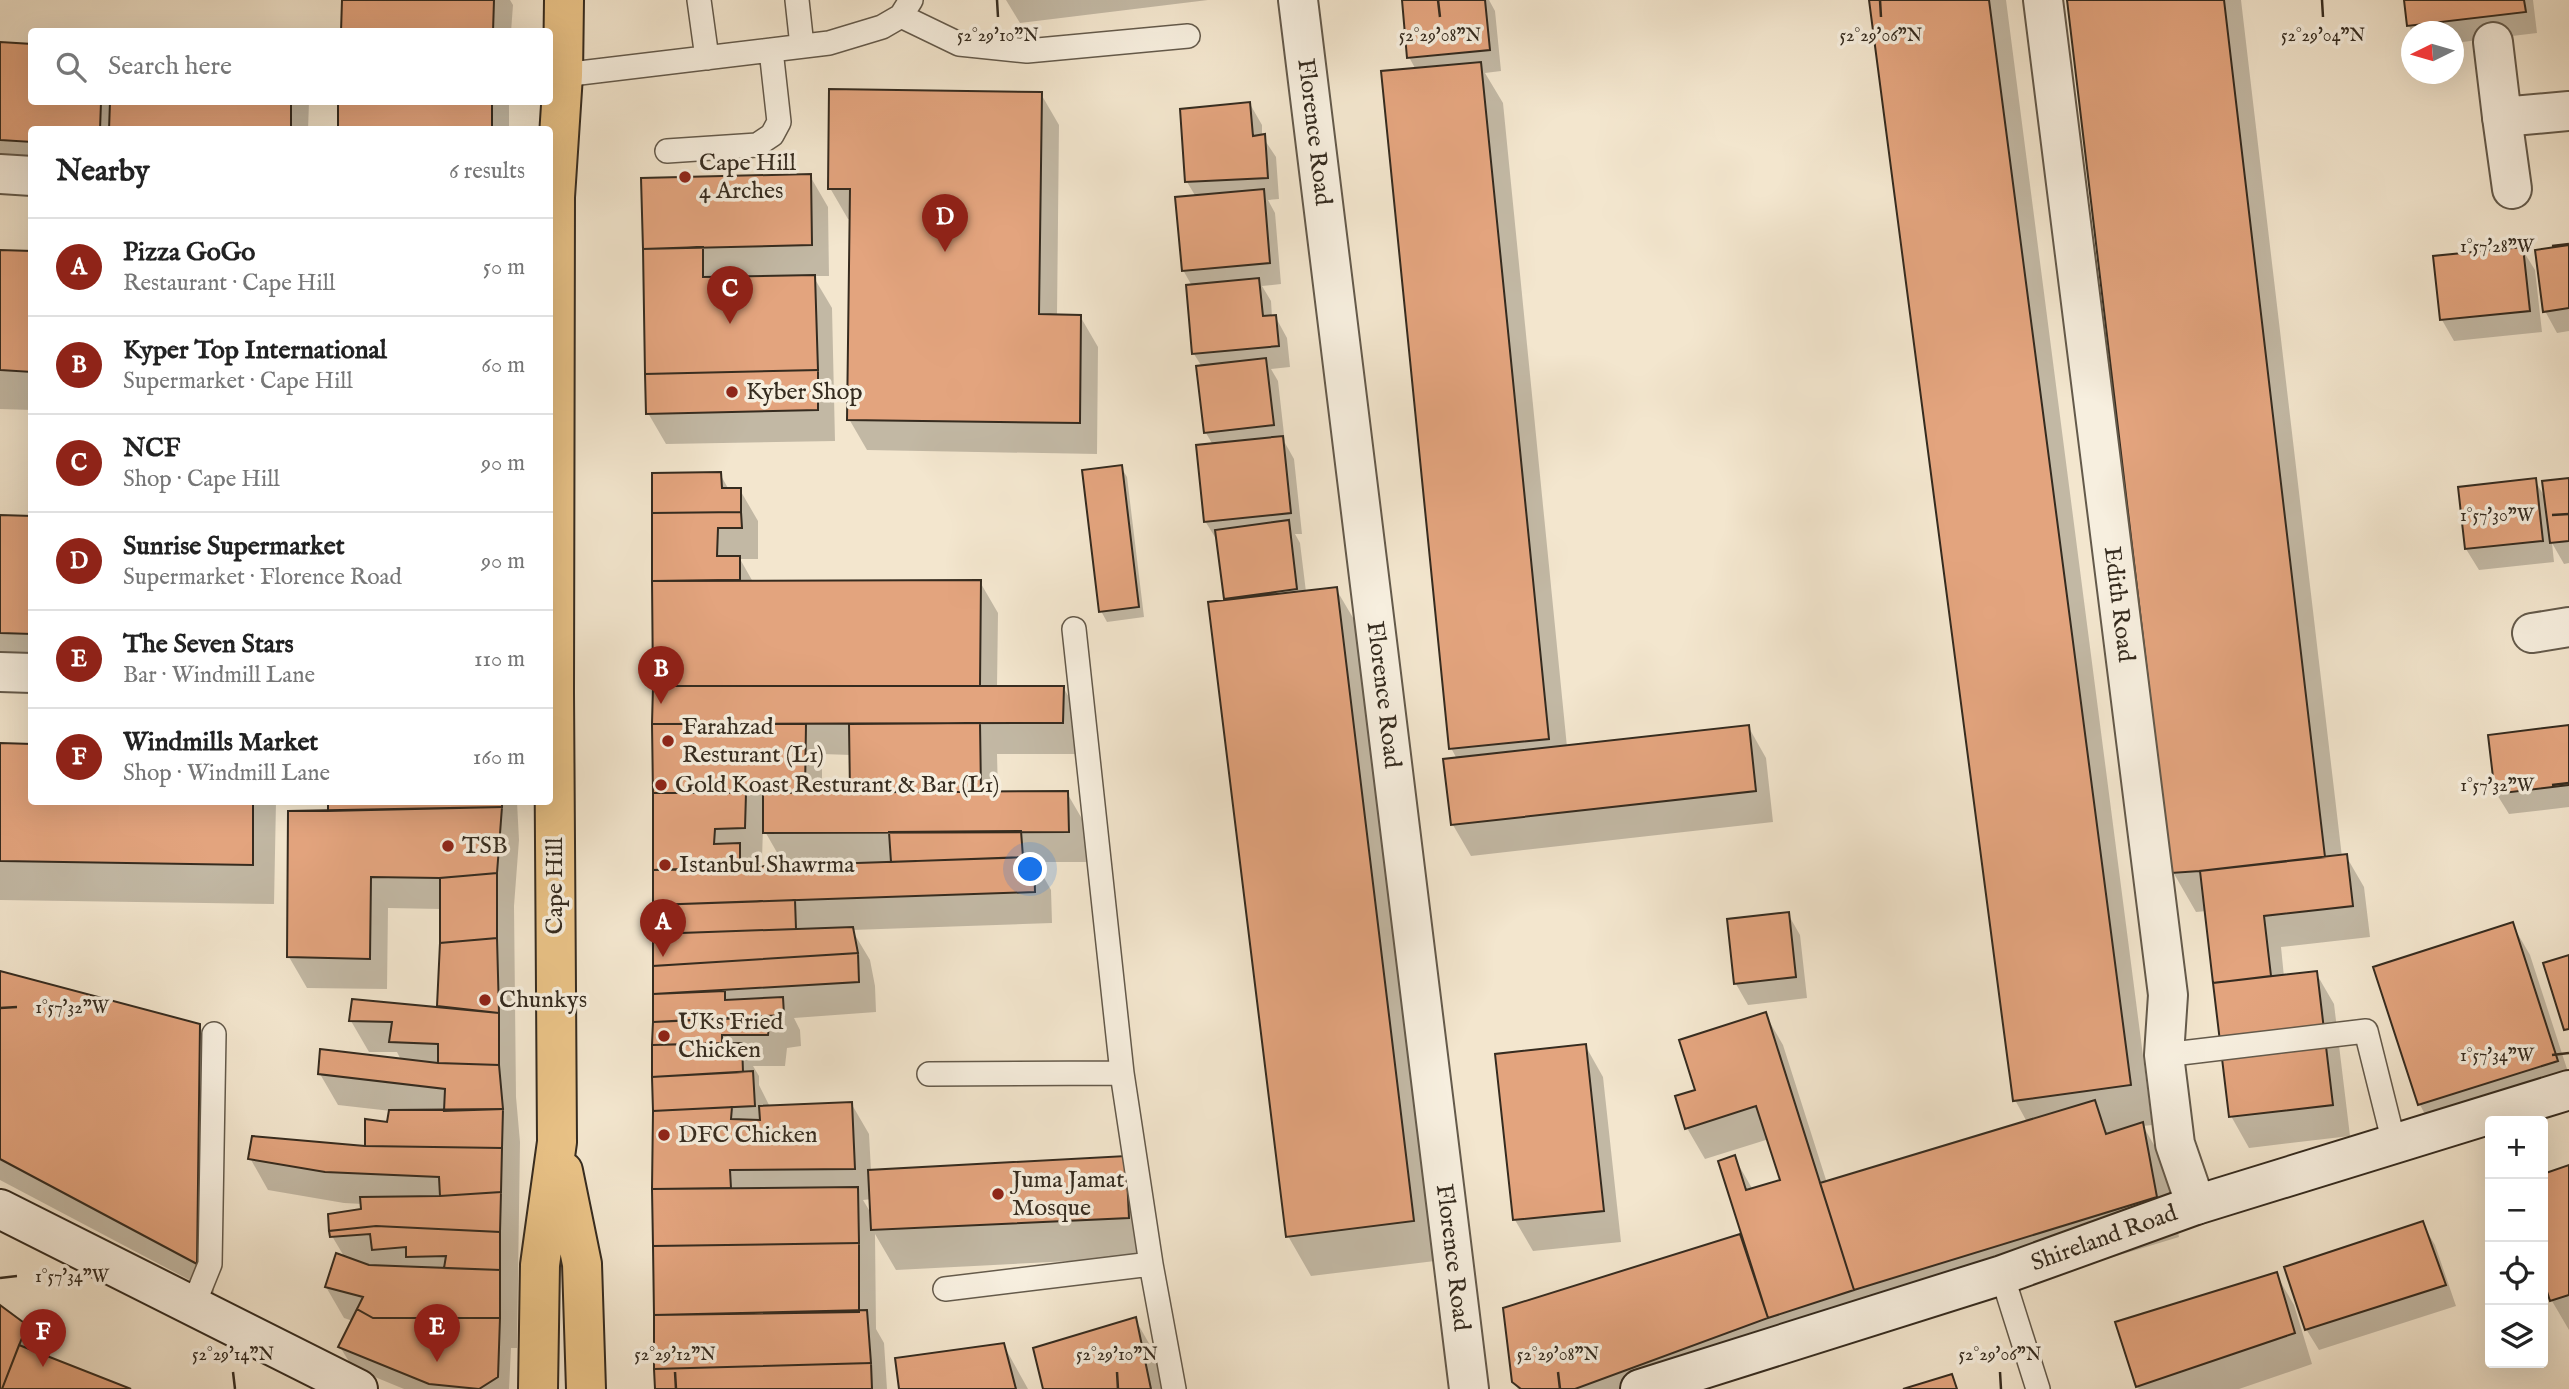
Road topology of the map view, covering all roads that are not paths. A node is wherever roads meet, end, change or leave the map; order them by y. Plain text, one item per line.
1 (564, 0) edge
2 (699, 0) edge
3 (797, 0) edge
4 (1298, 0) edge
5 (2042, 0) edge
6 (906, 8) edge
7 (1188, 36) dead end
8 (2493, 42) dead end
9 (802, 46) junction
10 (771, 50) junction
11 (707, 58) junction
12 (564, 75) junction
13 (2569, 111) edge
14 (2502, 117) junction
15 (667, 151) dead end
16 (0, 174) edge
17 (28, 176) edge
18 (553, 187) edge
19 (2512, 190) dead end
20 (2569, 627) edge
21 (1074, 629) dead end
22 (2532, 633) dead end
23 (0, 672) edge
24 (28, 673) edge
25 (553, 782) edge
26 (214, 1034) dead end
27 (2164, 1055) junction
28 (1122, 1073) junction
29 (929, 1074) dead end
30 (2569, 1090) edge
31 (557, 1142) junction
32 (2394, 1143) junction
33 (2196, 1205) junction
34 (0, 1209) edge
35 (1151, 1264) junction
36 (2002, 1275) junction
37 (945, 1289) dead end
38 (193, 1306) junction
39 (358, 1389) edge
40 (538, 1389) edge
41 (586, 1389) edge
42 (1174, 1389) edge
43 (1469, 1389) edge
44 (1640, 1389) edge
45 (2038, 1389) edge

1 - 12 main road, Cape Hill
2 - 11 lane
3 - 9 lane
4 - 43 street, Florence Road
5 - 27 street, Edith Road
6 - 7 lane
6 - 9 lane
8 - 14 street
9 - 10 lane
10 - 11 lane
10 - 15 lane
11 - 12 lane
12 - 18 main road, Cape Hill
13 - 14 street
14 - 19 street
16 - 17 street
20 - 22 street
21 - 28 lane
23 - 24 street
25 - 31 main road, Cape Hill
26 - 38 lane
27 - 32 lane
27 - 33 street, Edith Road
28 - 29 lane
28 - 35 lane
30 - 32 street, Shireland Road
31 - 40 main road, Cape Hill
31 - 41 main road, Cape Hill
32 - 33 street, Shireland Road
33 - 36 street, Shireland Road
34 - 38 street
35 - 37 lane
35 - 42 lane
36 - 44 street, Shireland Road
36 - 45 lane
38 - 39 street

